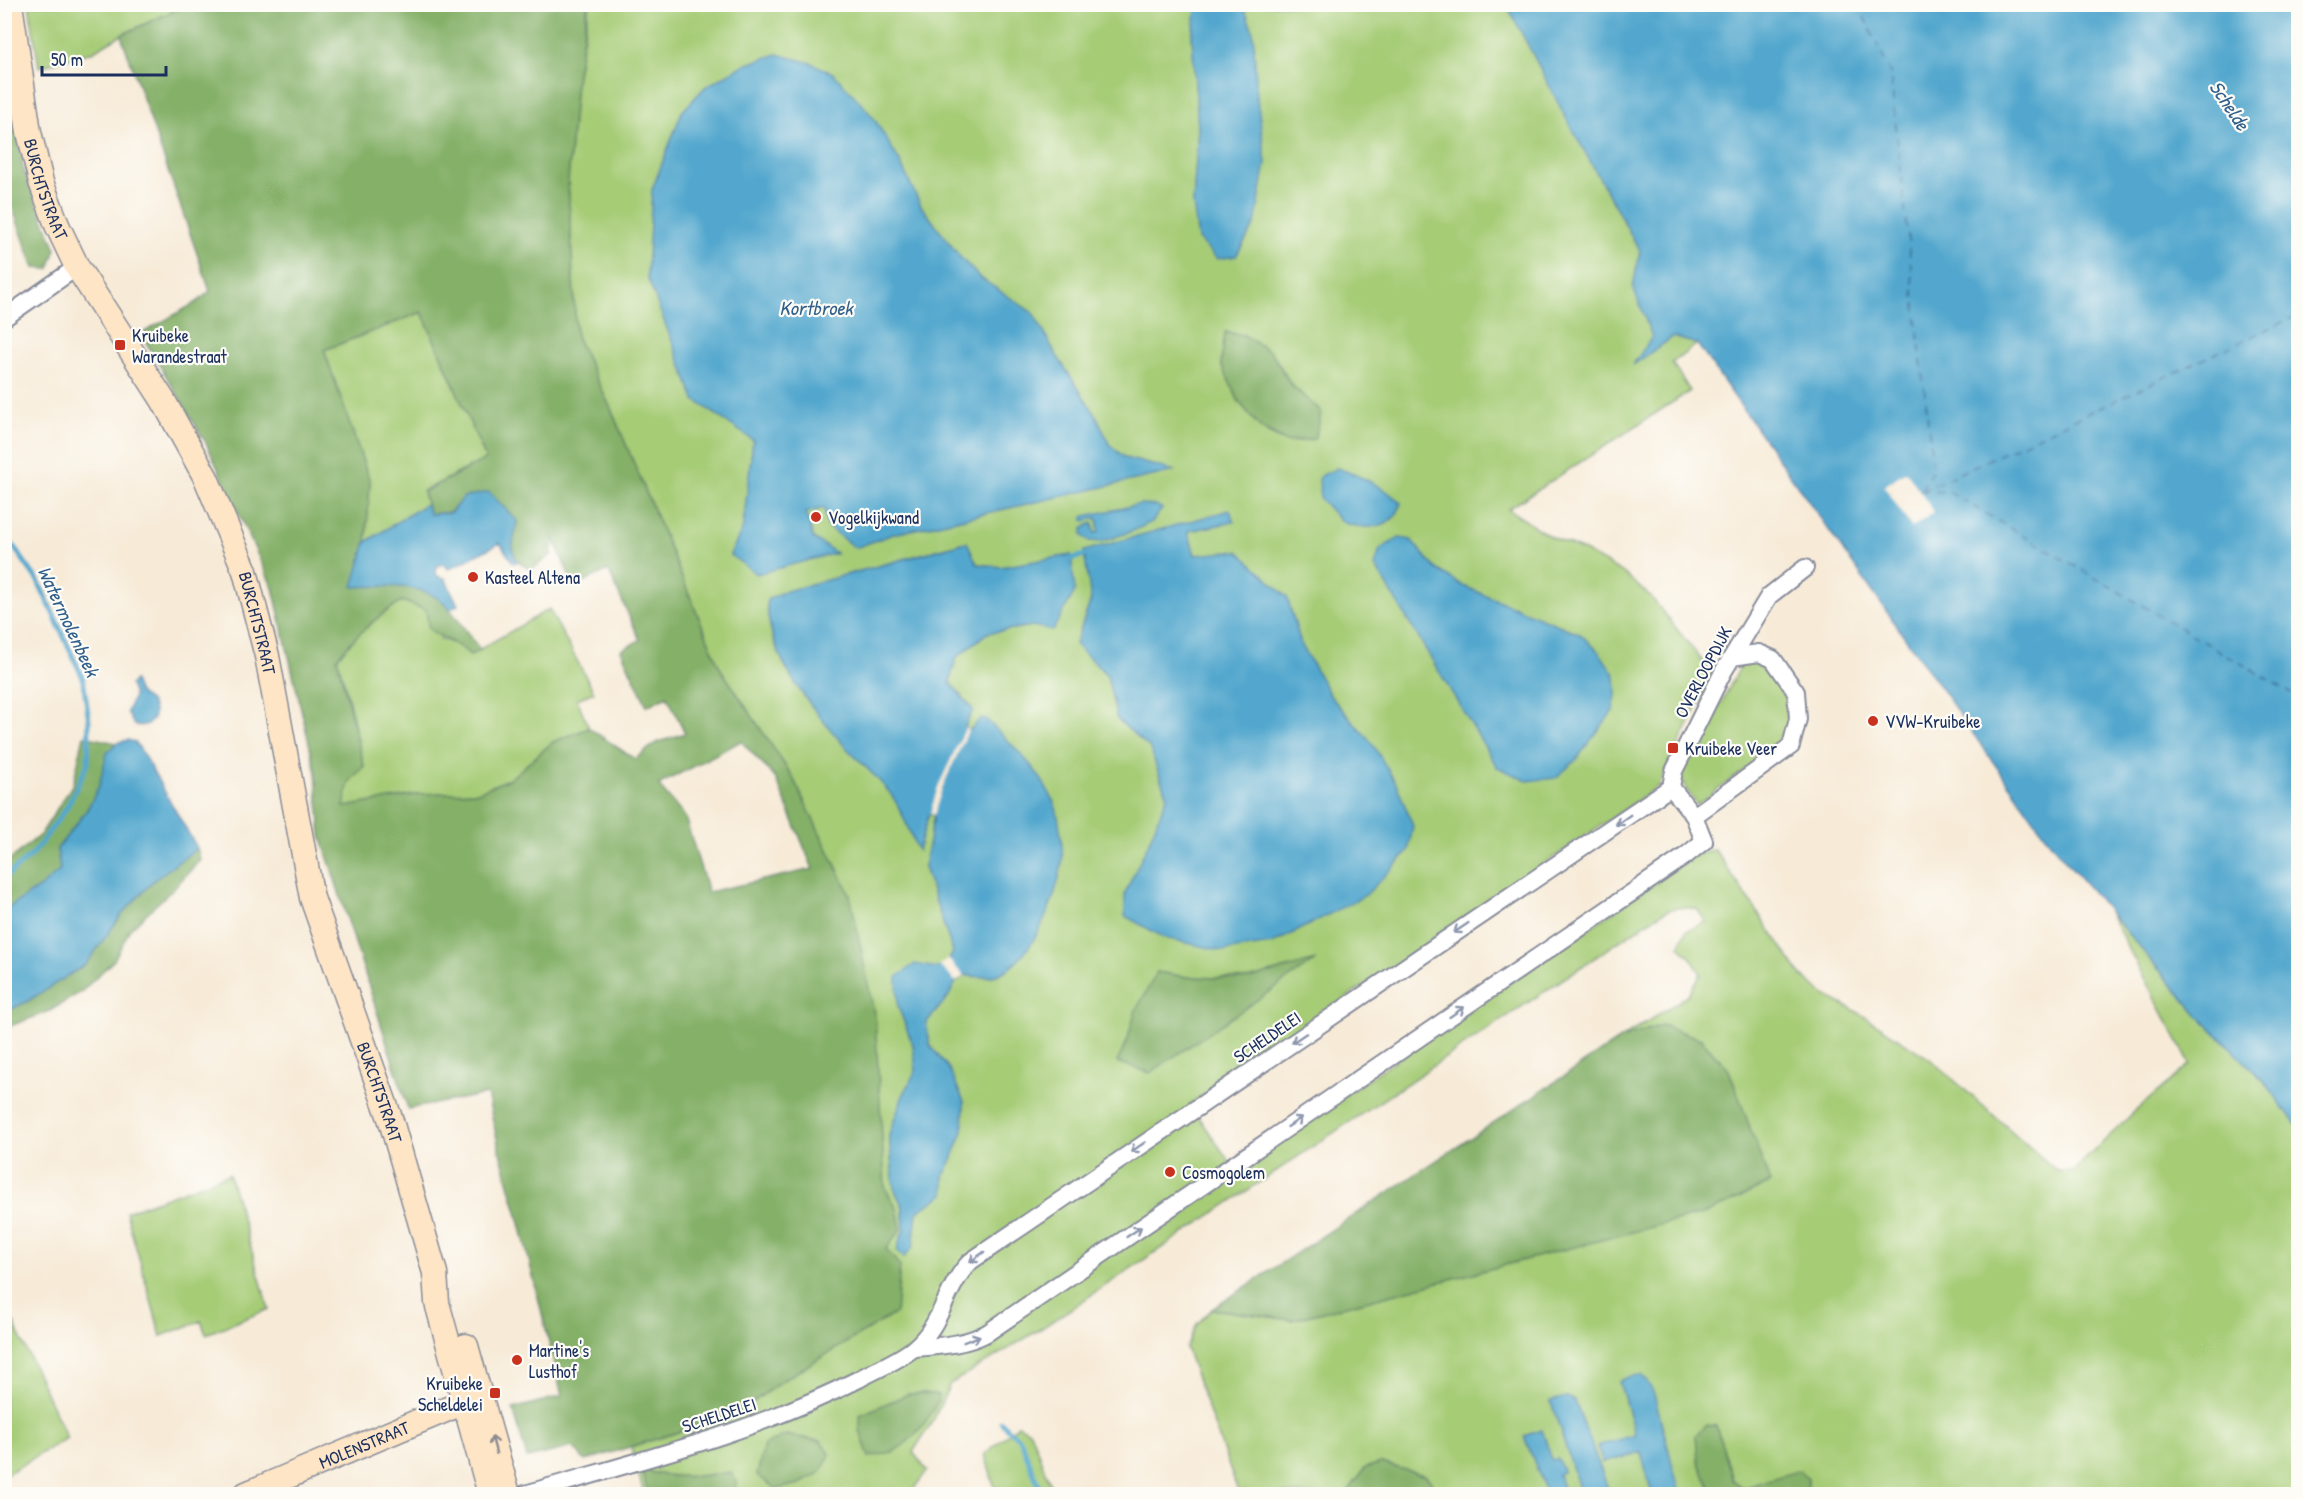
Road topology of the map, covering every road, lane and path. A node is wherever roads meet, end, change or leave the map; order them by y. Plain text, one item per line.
1 (10, 4) edge
2 (77, 267) junction
3 (4, 318) edge
4 (1805, 568) dead end
5 (1732, 657) junction
6 (1671, 787) junction
7 (1694, 816) junction
8 (915, 1348) junction
9 (472, 1398) junction
10 (565, 1489) edge
11 (246, 1494) edge
12 (490, 1494) edge
13 (508, 1494) edge
14 (525, 1494) edge

1 - 2 main road, BURCHTSTRAAT
2 - 3 street
2 - 9 main road, BURCHTSTRAAT
4 - 5 street, OVERLOOPDIJK
5 - 6 street, OVERLOOPDIJK
5 - 7 street
6 - 7 street
6 -> 8 street, SCHELDELEI
8 -> 7 street, SCHELDELEI
8 - 10 street, SCHELDELEI
9 - 11 main road, MOLENSTRAAT
9 - 12 main road
13 -> 9 main road
10 - 14 street, SCHELDELEI

